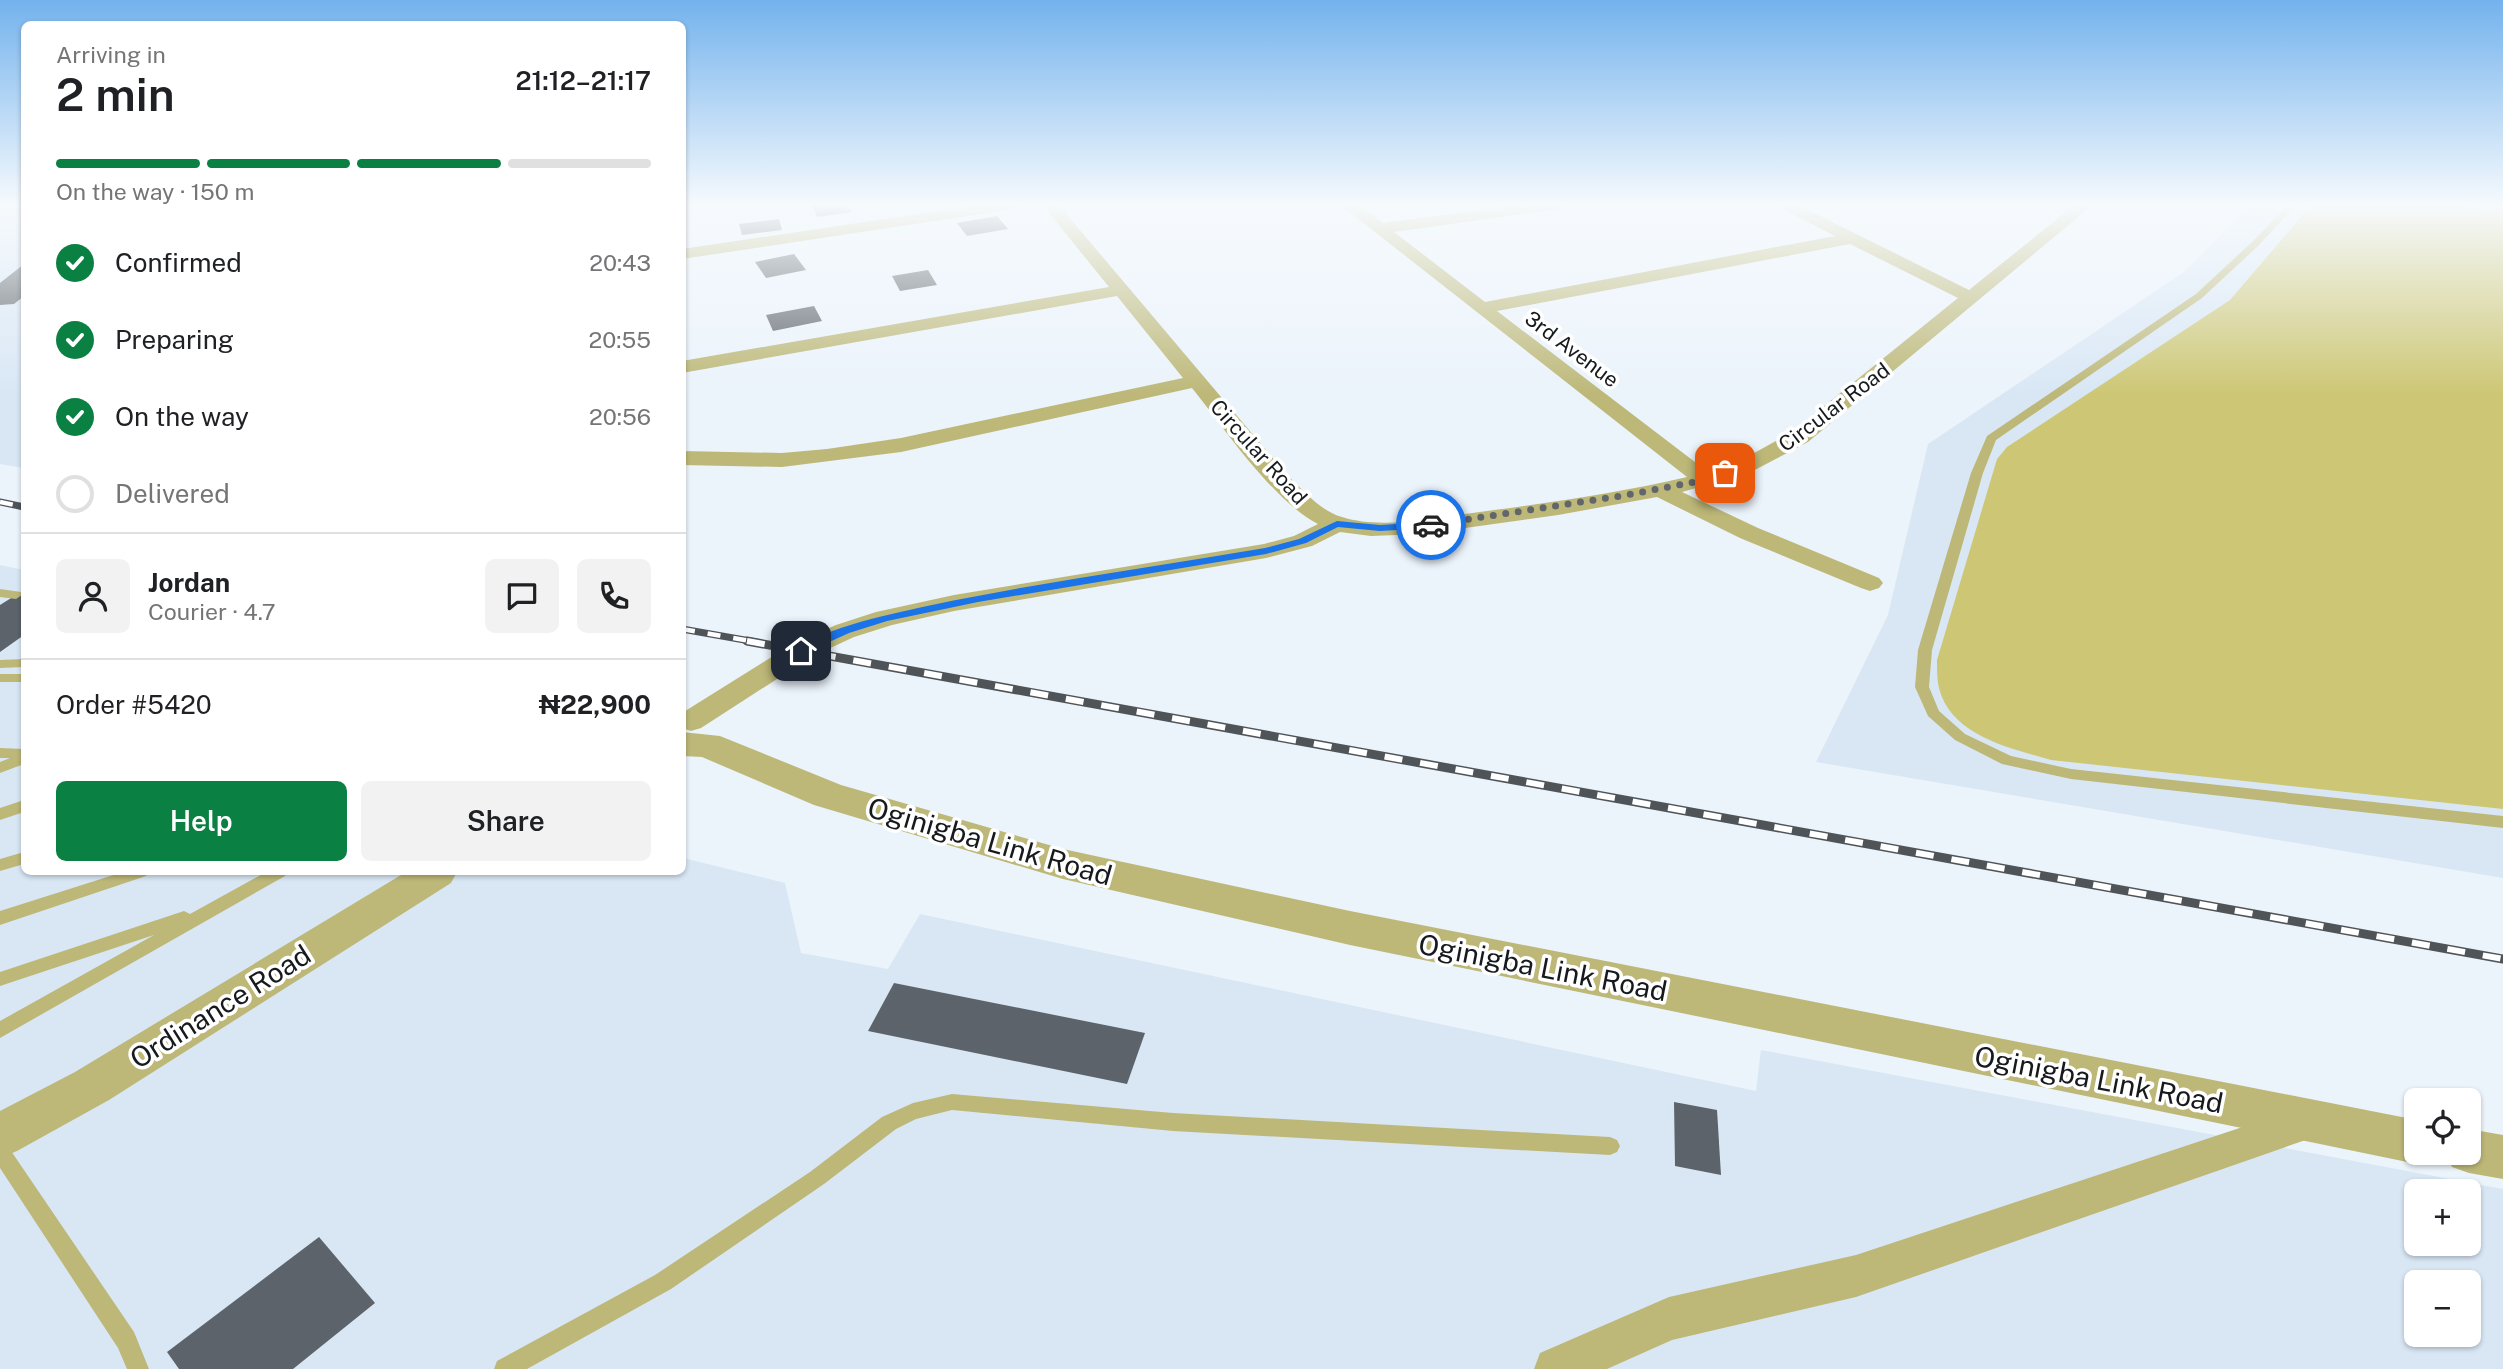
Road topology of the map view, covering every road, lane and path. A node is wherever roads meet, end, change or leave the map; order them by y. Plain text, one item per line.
1 (1103, 267) edge
2 (1428, 267) edge
3 (1699, 267) edge
4 (1910, 267) edge
5 (2007, 267) edge
6 (2230, 267) edge
7 (1122, 290) junction
8 (1970, 297) junction
9 (1481, 308) junction
10 (686, 366) edge
11 (1196, 381) junction
12 (686, 458) edge
13 (1705, 480) junction
14 (1658, 489) junction
15 (1337, 524) junction
16 (1870, 583) dead end
17 (0, 593) edge
18 (16, 595) dead end
19 (21, 663) edge
20 (0, 664) edge
21 (0, 678) edge
22 (21, 678) edge
23 (689, 731) edge
24 (0, 753) edge
25 (21, 756) edge
26 (21, 758) edge
27 (0, 768) edge
28 (21, 807) edge
29 (0, 814) edge
30 (2503, 822) edge
31 (21, 859) edge
32 (0, 865) edge
33 (132, 875) edge
34 (274, 875) edge
35 (433, 875) edge
36 (215, 908) junction
37 (0, 918) edge
38 (0, 979) edge
39 (0, 1030) edge
40 (2308, 1122) junction
41 (0, 1136) edge
42 (2404, 1140) edge
43 (1610, 1146) dead end
44 (0, 1151) edge
45 (2481, 1153) edge
46 (2503, 1157) edge
47 (138, 1369) edge
48 (505, 1369) edge
49 (1556, 1369) edge

1 - 7 street, Circular Road
2 - 9 street, 3rd Avenue
3 - 9 street
4 - 8 street
5 - 8 street, Circular Road
6 - 30 lane
7 - 10 street
7 - 11 street, Circular Road
8 - 13 street, Circular Road
9 - 13 street, 3rd Avenue
11 - 12 street
11 - 15 street, Circular Road
13 - 14 street, Circular Road
14 - 15 street, Circular Road
14 - 16 street
15 - 23 street
17 - 18 lane
19 - 20 lane
21 - 22 lane
23 - 40 street, Oginigba Link Road
24 - 25 lane
26 - 27 lane
28 - 29 lane
31 - 32 lane
33 - 37 lane
34 - 36 lane
35 - 41 street, Ordinance Road
36 - 38 lane
36 - 39 lane
40 - 42 street, Oginigba Link Road
40 - 49 street
43 - 48 lane
44 - 47 lane
45 - 46 street

